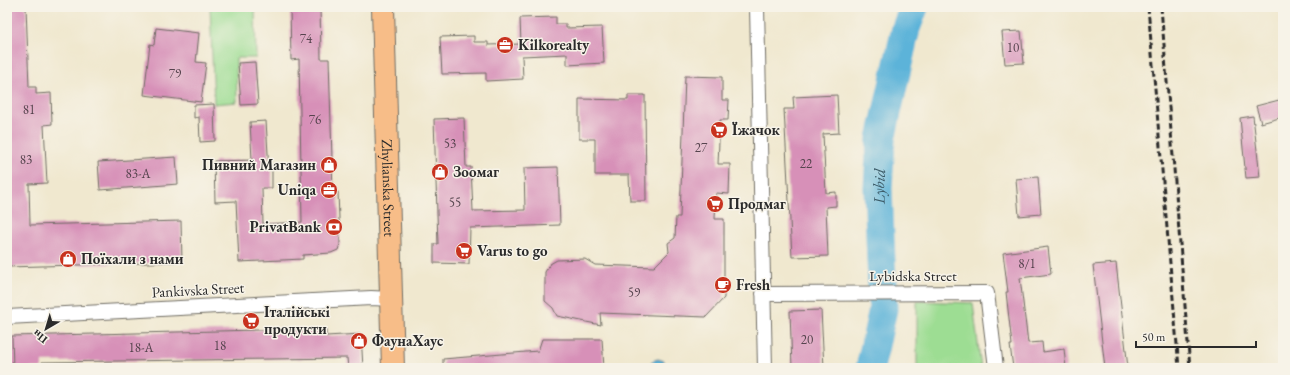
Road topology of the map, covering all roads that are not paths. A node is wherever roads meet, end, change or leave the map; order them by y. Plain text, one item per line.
1 (382, 7) edge
2 (757, 7) edge
3 (762, 294) junction
4 (391, 300) junction
5 (7, 316) edge
6 (393, 368) edge
7 (765, 368) edge
8 (996, 368) edge

1 - 4 main road, Zhylianska Street
2 - 3 street
3 - 7 street
3 - 8 street, Lybidska Street
4 - 5 street, Pankivska Street
4 - 6 main road, Zhylianska Street

